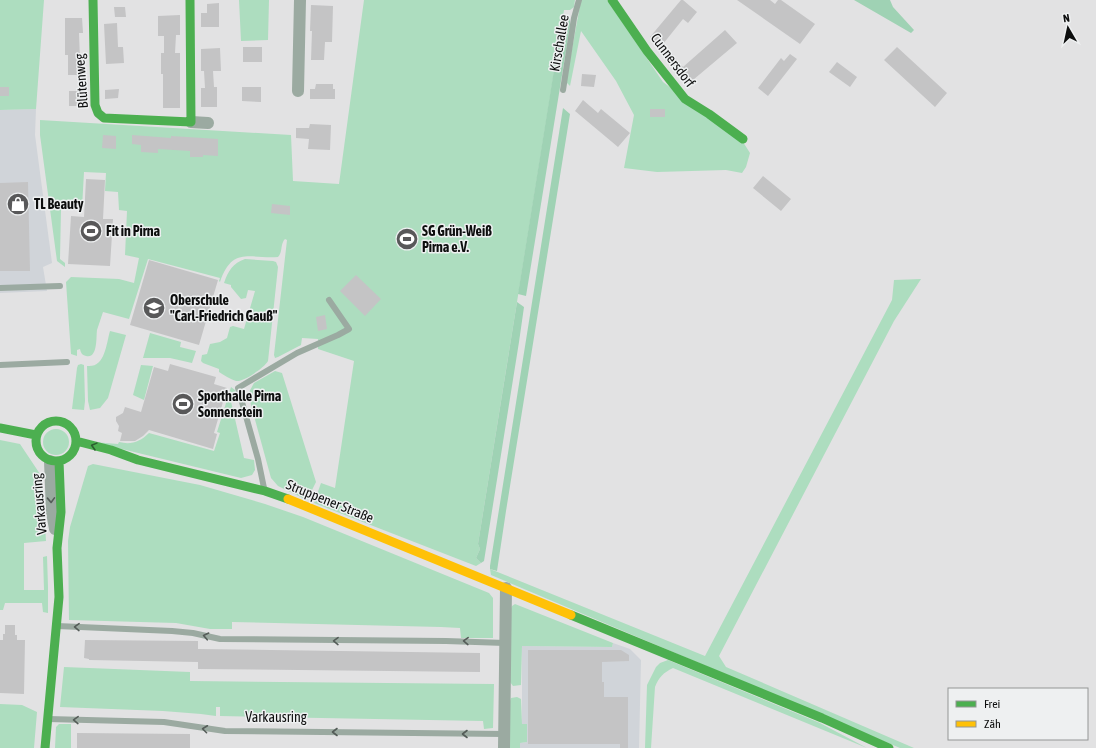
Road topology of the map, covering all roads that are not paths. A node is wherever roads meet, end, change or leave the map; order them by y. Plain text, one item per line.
1 (93, 0) edge
2 (190, 0) edge
3 (300, 0) edge
4 (579, 0) edge
5 (612, 0) edge
6 (563, 90) dead end
7 (298, 91) dead end
8 (191, 122) junction
9 (208, 123) dead end
10 (743, 139) dead end
11 (60, 286) dead end
12 (0, 288) edge
13 (330, 300) dead end
14 (66, 362) dead end
15 (0, 365) edge
16 (0, 428) edge
17 (36, 436) junction
18 (76, 442) junction
19 (74, 452) junction
20 (138, 460) junction
21 (55, 461) junction
22 (265, 491) junction
23 (58, 545) joint
24 (506, 588) junction
25 (57, 626) junction
26 (505, 643) junction
27 (48, 719) junction
28 (504, 734) junction
29 (45, 748) edge
30 (504, 748) edge
31 (889, 748) edge

1 - 8 main road, Blütenweg
2 - 8 main road
3 - 7 street
4 - 6 lane, Kirschallee
5 - 10 main road, Cunnersdorf
8 - 9 street, Blütenweg
11 - 12 lane
13 - 22 lane
14 - 15 lane
16 - 17 main road
17 - 18 main road
17 - 21 main road
18 - 19 main road
20 -> 18 main road, Struppener Straße
19 - 20 main road, Struppener Straße
19 - 21 main road
20 - 22 main road, Struppener Straße
21 - 23 street, Varkausring
22 - 24 main road, Struppener Straße
23 - 25 main road, Varkausring
24 - 26 street
24 - 31 main road, Struppener Straße
26 -> 25 lane
25 - 27 main road, Varkausring
26 - 28 street
28 -> 27 lane, Varkausring
27 - 29 main road, Varkausring
28 - 30 street

